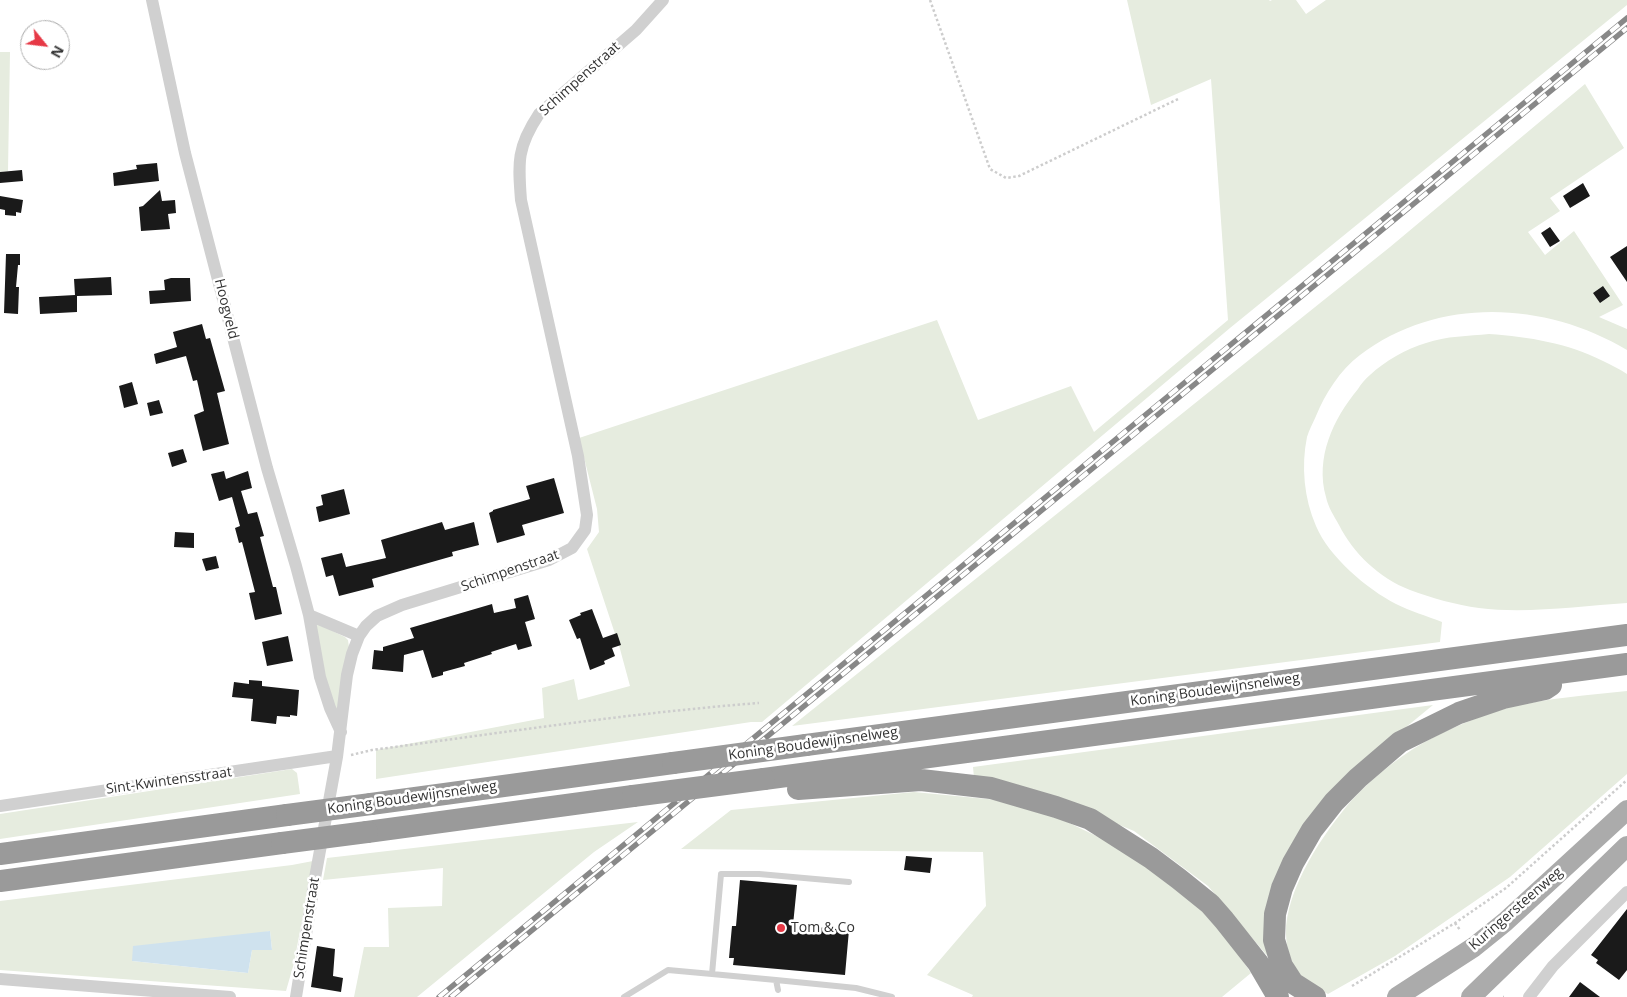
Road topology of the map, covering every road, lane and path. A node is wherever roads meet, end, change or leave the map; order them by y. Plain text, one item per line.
1 (152, 0) edge
2 (663, 0) edge
3 (930, 0) edge
4 (1178, 99) dead end
5 (309, 615) junction
6 (1627, 635) edge
7 (359, 636) junction
8 (1627, 664) edge
9 (1570, 672) junction
10 (759, 703) dead end
11 (341, 732) junction
12 (337, 757) junction
13 (764, 779) junction
14 (1627, 780) edge
15 (0, 806) edge
16 (1627, 810) edge
17 (1627, 846) edge
18 (0, 854) edge
19 (0, 881) edge
20 (849, 882) dead end
21 (1627, 892) edge
22 (1455, 923) junction
23 (1460, 930) dead end
24 (712, 974) junction
25 (0, 979) edge
26 (776, 980) junction
27 (1352, 986) dead end
28 (778, 990) dead end
29 (1274, 994) edge
30 (188, 995) edge
31 (230, 997) edge
32 (296, 997) edge
33 (624, 997) edge
34 (892, 997) edge
35 (1315, 997) edge
36 (1397, 997) edge
37 (1470, 997) edge
38 (1529, 997) edge

1 - 5 street, Hoogveld
2 - 7 street, Schimpenstraat
3 - 4 path
5 - 7 street
5 - 11 street, Hoogveld
6 - 18 highway, Koning Boudewijnsnelweg, bridge
7 - 11 street, Schimpenstraat
8 - 9 highway, Koning Boudewijnsnelweg
9 - 13 highway, Koning Boudewijnsnelweg
9 - 35 highway
10 - 12 path
11 - 12 street, Schimpenstraat
12 - 15 street, Sint-Kwintensstraat
12 - 32 street, Schimpenstraat
13 - 19 highway, Koning Boudewijnsnelweg, bridge
13 - 29 highway
14 - 22 path
16 - 36 main road, Kuringersteenweg
17 - 37 main road, Kuringersteenweg
20 - 24 lane
21 - 38 street
22 - 23 path
22 - 27 path
24 - 26 lane
24 - 33 lane
25 - 30 street
26 - 28 lane
26 - 34 lane
30 - 31 street

